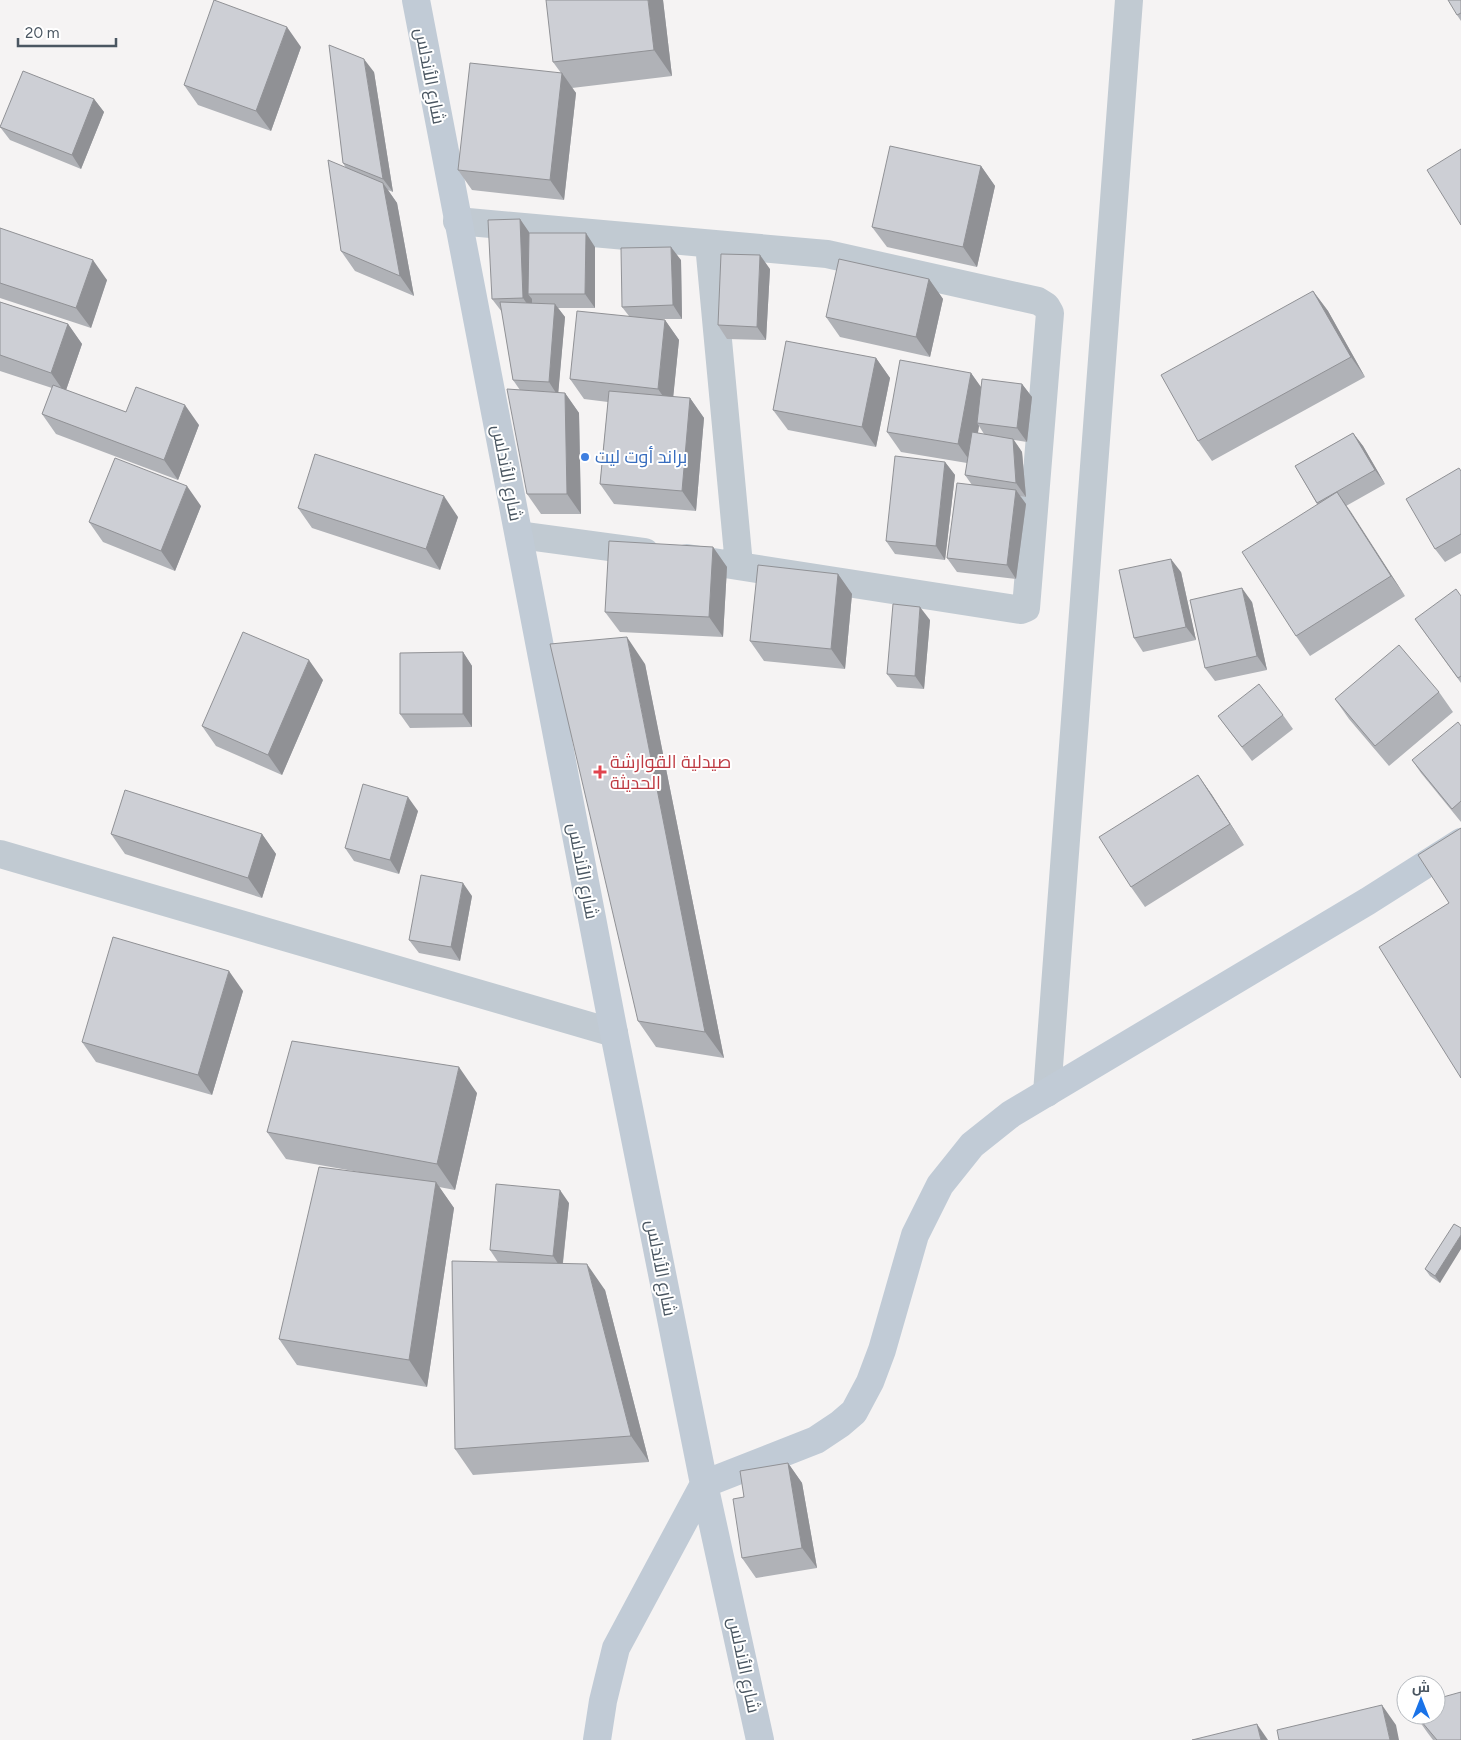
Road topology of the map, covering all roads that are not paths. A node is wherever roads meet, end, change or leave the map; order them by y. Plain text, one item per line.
1 (416, 0) edge
2 (1129, 0) edge
3 (458, 221) junction
4 (709, 244) junction
5 (519, 535) junction
6 (739, 565) junction
7 (1461, 842) edge
8 (0, 854) edge
9 (614, 1033) junction
10 (1047, 1093) junction
11 (704, 1484) junction
12 (597, 1740) edge
13 (760, 1740) edge

1 - 3 main road, شارع الأندلس
2 - 10 street
3 - 4 street
3 - 5 main road, شارع الأندلس
4 - 6 street
4 - 6 street
5 - 6 street
5 - 9 main road, شارع الأندلس
7 - 10 main road
8 - 9 street
9 - 11 main road, شارع الأندلس
10 - 11 main road
11 - 12 main road
11 - 13 main road, شارع الأندلس

